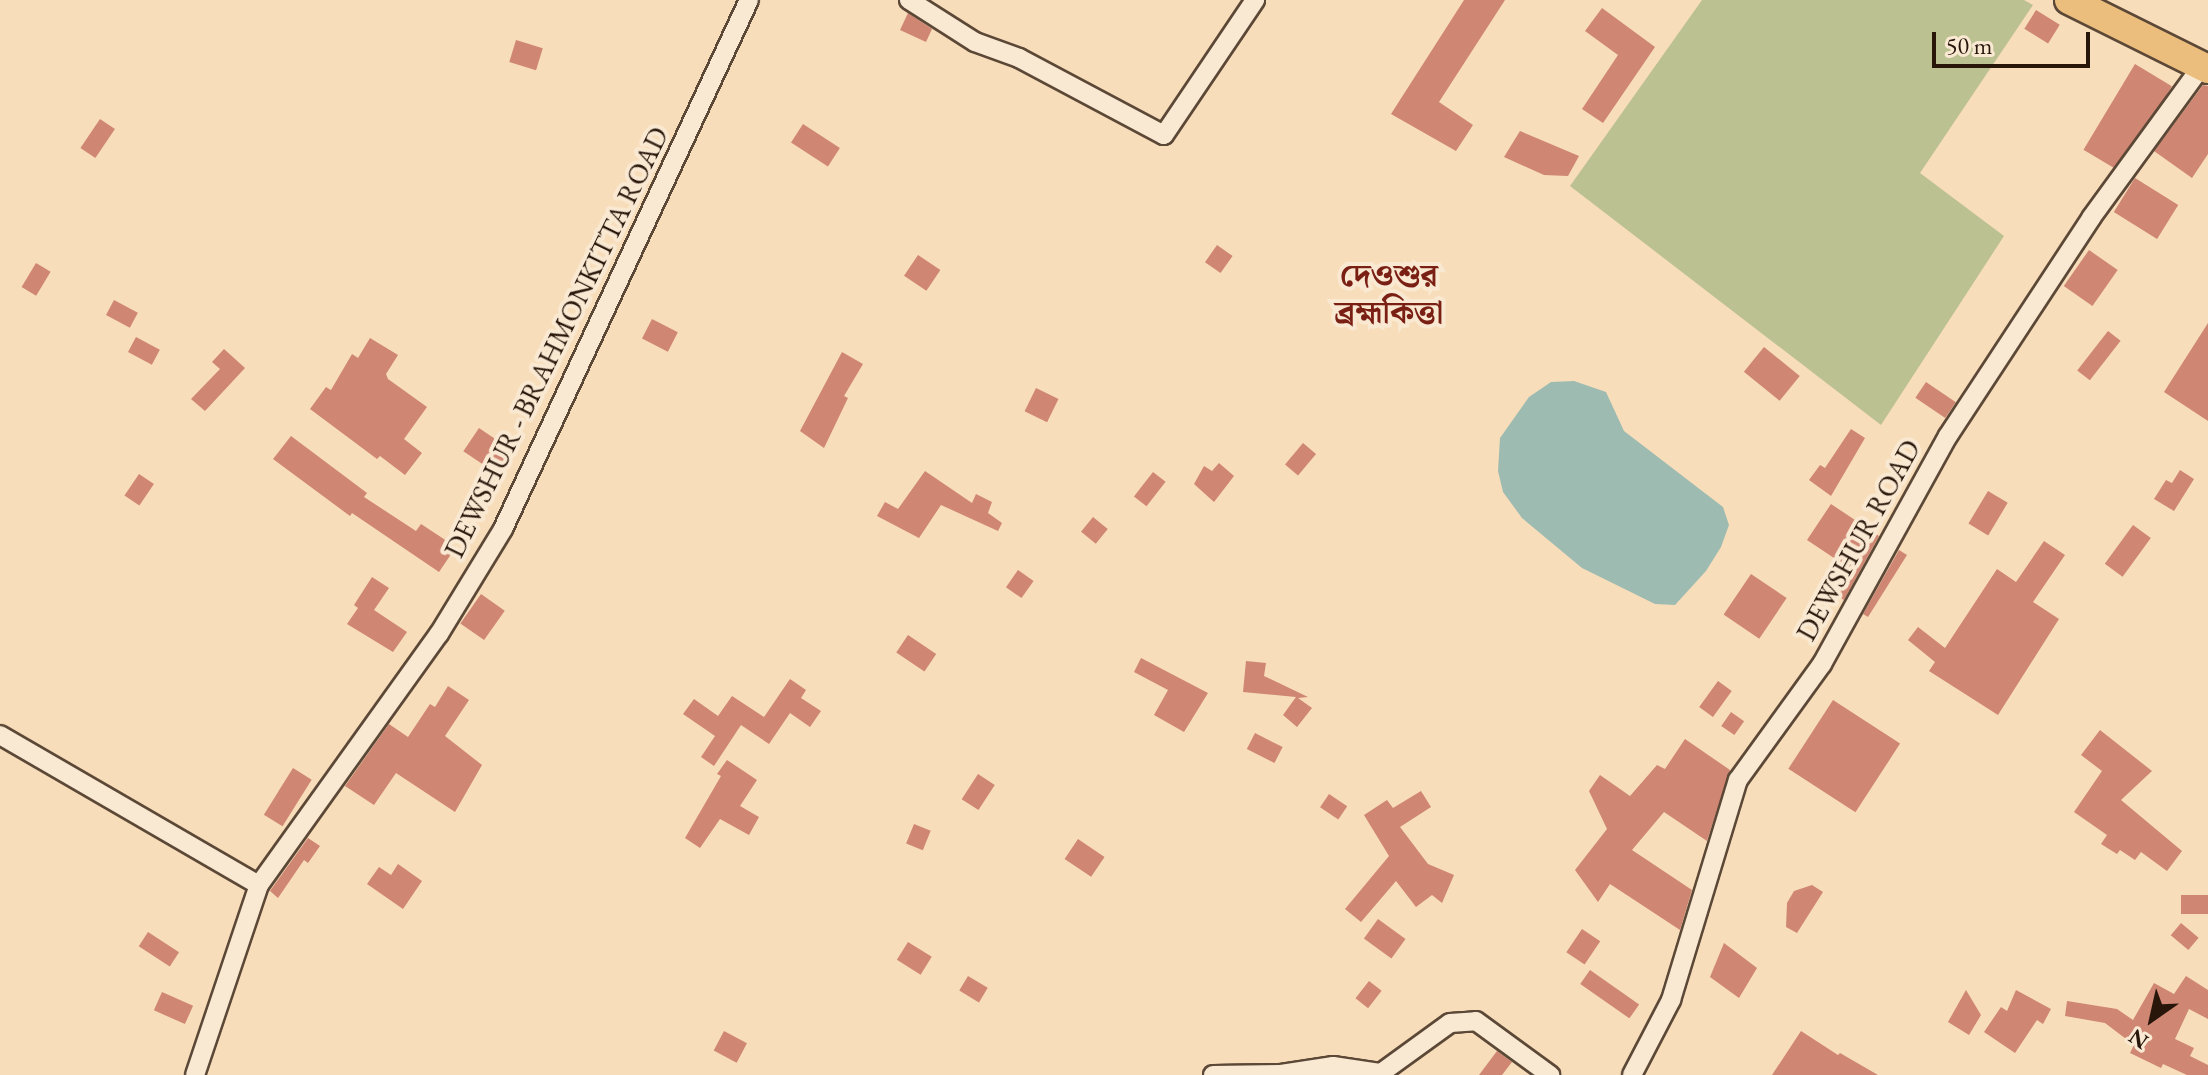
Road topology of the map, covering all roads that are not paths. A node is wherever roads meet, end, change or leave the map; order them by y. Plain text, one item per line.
1 (749, 0) edge
2 (909, 0) edge
3 (1255, 0) edge
4 (2069, 0) edge
5 (2205, 68) edge
6 (0, 735) edge
7 (259, 885) junction
8 (195, 1075) edge
9 (1213, 1075) edge
10 (1550, 1075) edge
11 (1632, 1075) edge

1 - 7 street, DEWSHUR - BRAHMONKITTA ROAD
2 - 3 street
4 - 5 main road
5 - 11 street, DEWSHUR ROAD
6 - 7 street
7 - 8 street, DEWSHUR - BRAHMONKITTA ROAD
9 - 10 street

